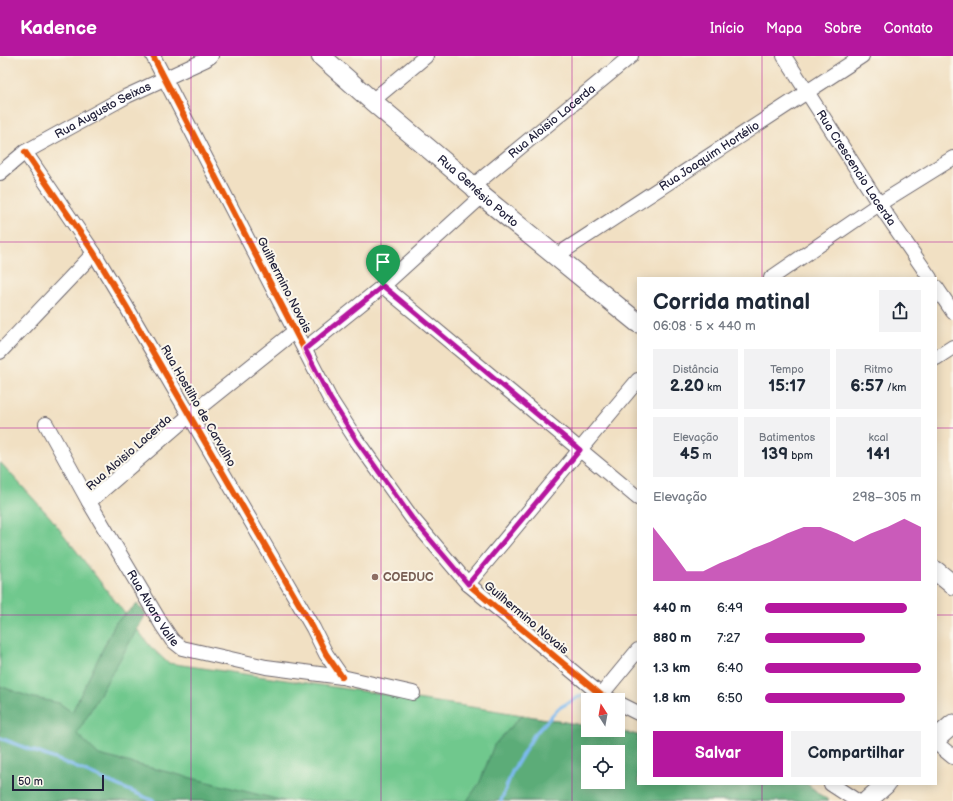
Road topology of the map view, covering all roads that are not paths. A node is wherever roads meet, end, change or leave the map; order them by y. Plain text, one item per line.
1 (153, 56) edge
2 (211, 56) edge
3 (321, 56) edge
4 (426, 56) edge
5 (631, 56) edge
6 (784, 56) edge
7 (862, 56) edge
8 (166, 79) junction
9 (807, 92) junction
10 (372, 101) junction
11 (25, 152) junction
12 (953, 158) edge
13 (0, 173) edge
14 (478, 191) junction
15 (879, 204) junction
16 (94, 254) junction
17 (556, 256) junction
18 (772, 277) edge
19 (929, 277) edge
20 (383, 286) junction
21 (937, 288) edge
22 (953, 312) edge
23 (637, 322) edge
24 (295, 331) junction
25 (953, 347) edge
26 (305, 349) junction
27 (0, 352) edge
28 (937, 357) edge
29 (637, 381) edge
30 (190, 415) junction
31 (46, 424) dead end
32 (580, 450) junction
33 (637, 497) edge
34 (90, 502) junction
35 (468, 584) junction
36 (637, 652) edge
37 (342, 677) junction
38 (413, 692) dead end
39 (600, 693) edge
40 (609, 693) edge
41 (625, 706) edge
42 (637, 712) edge
43 (953, 724) edge
44 (937, 738) edge
45 (937, 744) edge
46 (953, 757) edge
47 (833, 785) edge
48 (885, 785) edge
49 (857, 801) edge
50 (867, 801) edge

1 - 8 street, Guilhermino Novais
2 - 8 street, Rua Augusto Seixas
3 - 10 street, Rua Genésio Porto
4 - 10 street
5 - 14 street, Rua Aloisio Lacerda
6 - 9 street, Rua Crescencio Lacerda
7 - 9 street, Rua Joaquim Hortélio
8 - 11 street, Rua Augusto Seixas
8 - 24 street, Guilhermino Novais
9 - 15 street, Rua Crescencio Lacerda
9 - 17 street, Rua Joaquim Hortélio
10 - 14 street, Rua Genésio Porto
11 - 13 street, Rua Augusto Seixas
11 - 16 street, Rua Hostilho de Carvalho
12 - 15 street
14 - 17 street, Rua Genésio Porto
14 - 20 street, Rua Aloisio Lacerda
15 - 18 street
15 - 19 street, Rua Crescencio Lacerda
16 - 27 street
16 - 30 street, Rua Hostilho de Carvalho
17 - 23 street, Rua Genésio Porto
20 - 26 street, Rua Aloisio Lacerda
20 - 32 street
21 - 22 street
24 - 26 street, Guilhermino Novais
24 - 30 street, Rua Aloisio Lacerda
25 - 28 street
26 - 35 street, Guilhermino Novais
29 - 32 street
30 - 34 street, Rua Aloisio Lacerda
30 - 37 street, Rua Hostilho de Carvalho
31 - 34 street, Rua Alvaro Valle
32 - 33 street
32 - 35 street
34 - 37 street, Rua Alvaro Valle
35 - 39 street, Guilhermino Novais
36 - 40 street
37 - 38 street, Rua Alvaro Valle
41 - 42 street
43 - 44 street
45 - 46 street
47 - 49 street
48 - 50 street

